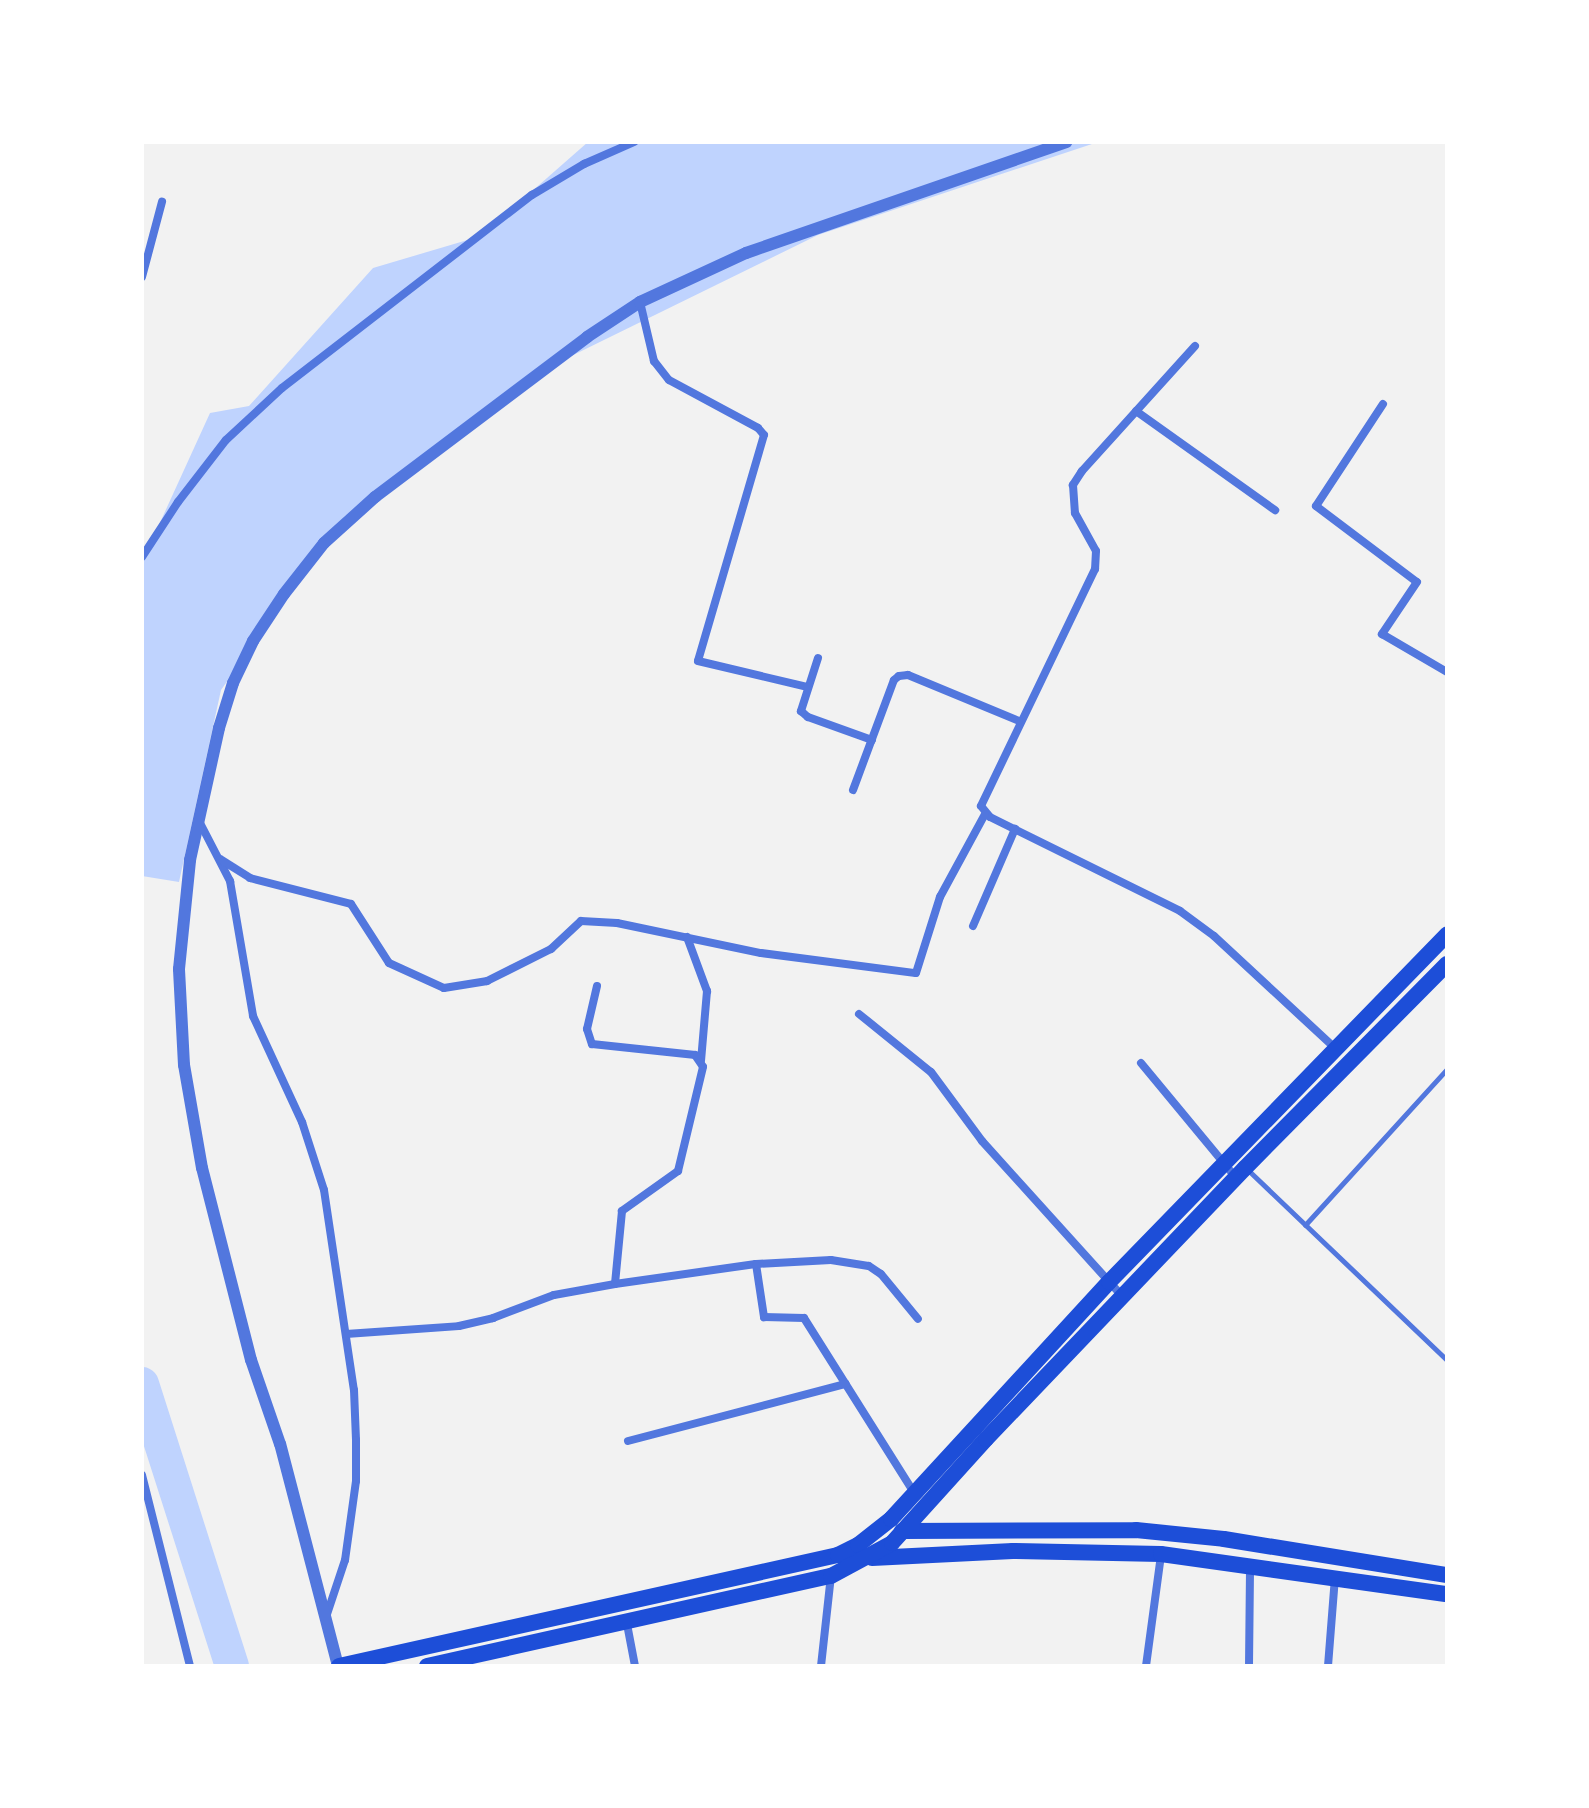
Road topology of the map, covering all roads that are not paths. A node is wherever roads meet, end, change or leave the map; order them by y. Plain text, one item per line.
1 (634, 142) edge
2 (1066, 142) edge
3 (162, 202) dead end
4 (142, 277) edge
5 (640, 302) junction
6 (1195, 346) dead end
7 (1383, 404) dead end
8 (1136, 411) junction
9 (1275, 510) dead end
10 (142, 557) edge
11 (818, 658) dead end
12 (1447, 672) edge
13 (807, 687) junction
14 (1019, 721) junction
15 (872, 740) junction
16 (853, 790) dead end
17 (985, 814) junction
18 (199, 820) junction
19 (1015, 829) junction
20 (220, 859) junction
21 (973, 926) dead end
22 (1447, 934) edge
23 (687, 937) junction
24 (1447, 964) edge
25 (597, 986) dead end
26 (1390, 993) junction
27 (1405, 1007) junction
28 (859, 1014) dead end
29 (1336, 1049) junction
30 (701, 1061) junction
31 (1141, 1063) dead end
32 (1447, 1069) edge
33 (1236, 1170) junction
34 (1305, 1225) junction
35 (756, 1264) junction
36 (1109, 1282) junction
37 (615, 1284) junction
38 (1124, 1298) junction
39 (918, 1319) dead end
40 (346, 1334) junction
41 (1447, 1360) edge
42 (846, 1384) junction
43 (628, 1441) dead end
44 (142, 1475) edge
45 (914, 1493) junction
46 (902, 1531) junction
47 (1161, 1554) junction
48 (870, 1558) junction
49 (1250, 1565) junction
50 (1447, 1575) edge
51 (831, 1576) junction
52 (1335, 1577) junction
53 (1447, 1594) edge
54 (326, 1617) junction
55 (627, 1624) junction
56 (190, 1666) edge
57 (339, 1666) edge
58 (427, 1666) edge
59 (635, 1666) edge
60 (821, 1666) edge
61 (1146, 1666) edge
62 (1249, 1666) edge
63 (1328, 1666) edge

1 - 10 street
2 - 5 street
3 - 4 street
5 - 13 street
5 - 18 street
6 - 8 street
7 - 12 street
8 - 9 street
8 - 14 street
11 - 13 street
13 - 15 street
14 - 15 street
14 - 17 street
15 - 16 street
17 - 19 street
17 - 23 street
18 - 20 street
18 - 54 street
19 - 21 street
19 - 29 street
20 - 23 street
20 - 40 street
22 - 26 highway
23 - 30 street
24 - 27 highway
25 - 30 street
26 - 27 highway
26 - 29 highway
27 - 33 highway
28 - 36 street
29 - 33 highway
30 - 37 street
31 - 33 street
32 - 34 lane
33 - 34 lane
33 - 36 highway
33 - 38 highway
34 - 41 lane
35 - 37 street
35 - 39 street
35 - 42 street
36 - 38 street
36 - 45 highway
37 - 40 street
38 - 46 highway
40 - 54 street
42 - 43 street
42 - 45 street
44 - 56 street
45 - 57 highway
46 - 48 highway
46 - 50 highway
47 - 48 highway
47 - 49 highway
47 - 61 street
48 - 51 highway
49 - 52 highway
49 - 62 street
51 - 55 highway
51 - 60 street
52 - 53 highway
52 - 63 street
54 - 57 street
55 - 58 highway
55 - 59 street

